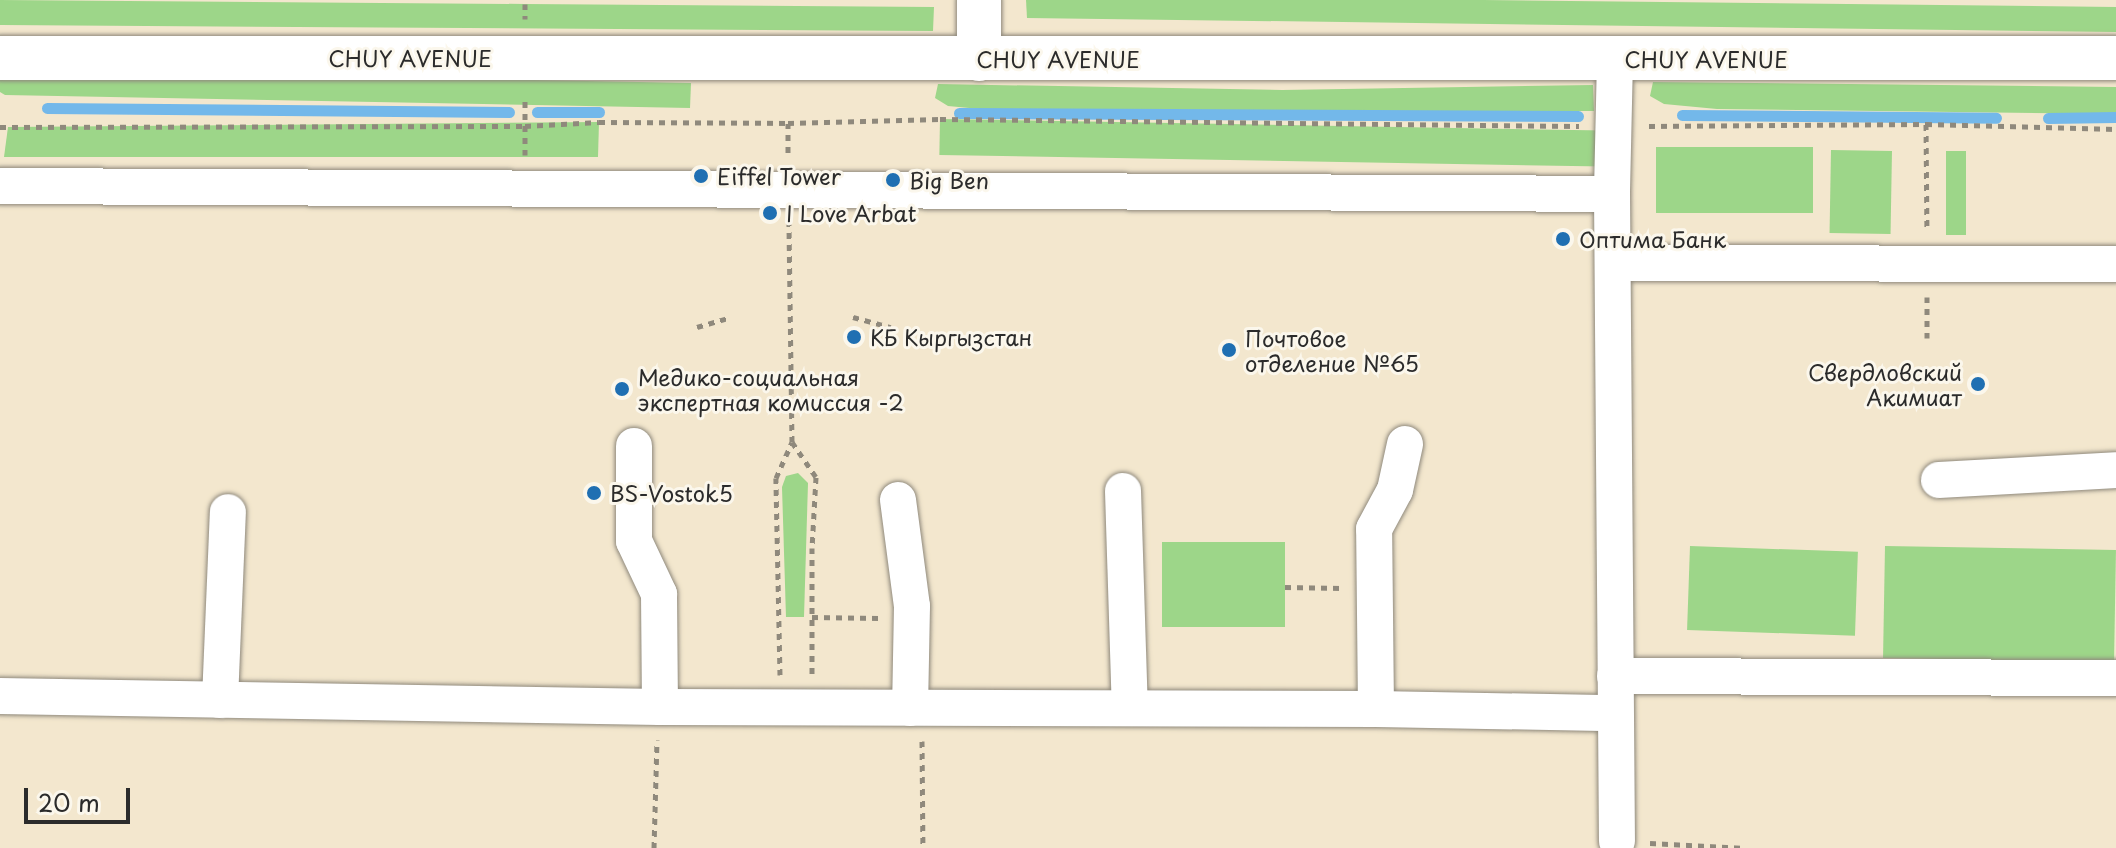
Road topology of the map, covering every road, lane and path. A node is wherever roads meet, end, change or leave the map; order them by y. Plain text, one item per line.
1 (979, 0) edge
2 (0, 58) edge
3 (2116, 58) edge
4 (979, 59) junction
5 (1615, 59) junction
6 (525, 95) dead end
7 (788, 123) junction
8 (525, 126) junction
9 (1614, 126) junction
10 (0, 127) edge
11 (2116, 129) edge
12 (525, 158) dead end
13 (0, 186) edge
14 (789, 191) junction
15 (1612, 194) junction
16 (1613, 263) junction
17 (2116, 264) edge
18 (853, 317) dead end
19 (728, 318) dead end
20 (697, 327) dead end
21 (891, 327) dead end
22 (792, 442) junction
23 (1405, 444) dead end
24 (634, 446) dead end
25 (2116, 470) edge
26 (1939, 480) dead end
27 (1123, 491) dead end
28 (898, 500) dead end
29 (228, 512) dead end
30 (1285, 587) dead end
31 (1375, 589) junction
32 (812, 617) junction
33 (911, 618) junction
34 (1615, 676) junction
35 (2116, 678) edge
36 (0, 696) edge
37 (220, 700) junction
38 (660, 707) junction
39 (796, 708) junction
40 (916, 708) junction
41 (1130, 708) junction
42 (1376, 709) junction
43 (1615, 713) junction
44 (1617, 841) joint
45 (654, 848) edge
46 (923, 848) edge
47 (1746, 848) edge

1 - 4 main road
2 - 4 main road, CHUY AVENUE
3 - 5 main road, CHUY AVENUE
4 - 5 main road, CHUY AVENUE
5 - 9 lane
6 - 8 path
7 - 8 path
7 - 9 path
7 - 14 path
8 - 10 path
8 - 12 path
9 - 11 path
9 - 15 lane
13 - 14 lane
14 - 15 lane
14 - 22 path
15 - 16 lane
16 - 17 lane
16 - 34 lane
18 - 21 path
19 - 20 path
22 - 32 path
22 - 39 path
23 - 31 lane
24 - 38 lane
25 - 26 lane
27 - 41 lane
28 - 33 lane
29 - 37 lane
30 - 31 path
31 - 42 lane
32 - 33 path
32 - 39 path
33 - 40 lane
34 - 35 lane
34 - 43 lane
36 - 37 lane
37 - 38 lane
38 - 39 lane
38 - 45 path
39 - 40 lane
40 - 41 lane
40 - 46 path
41 - 42 lane
42 - 43 lane
43 - 44 lane
44 - 47 path

